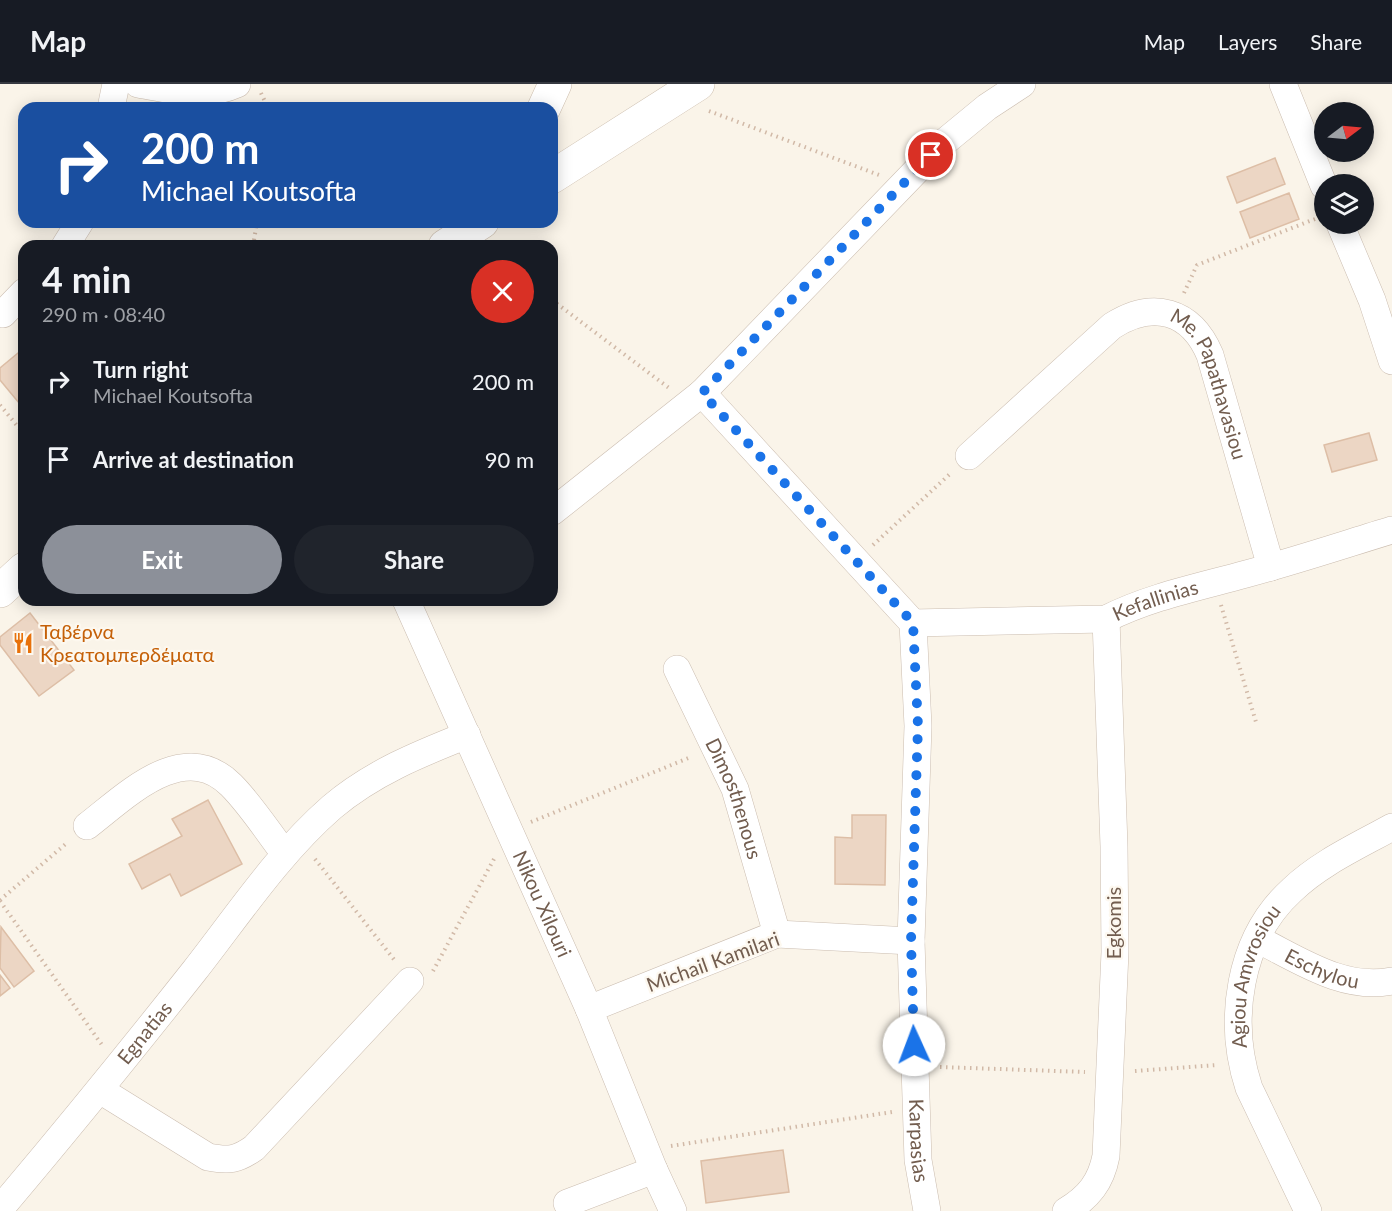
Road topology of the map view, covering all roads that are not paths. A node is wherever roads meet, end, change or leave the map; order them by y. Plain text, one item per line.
1 (116, 84) edge
2 (138, 84) edge
3 (237, 84) edge
4 (555, 84) edge
5 (1022, 84) edge
6 (1283, 84) edge
7 (686, 91) edge
8 (112, 102) edge
9 (547, 102) edge
10 (558, 173) edge
11 (1319, 174) edge
12 (473, 228) edge
13 (1346, 234) edge
14 (454, 240) edge
15 (1382, 297) edge
16 (18, 298) edge
17 (3, 314) dead end
18 (1392, 361) edge
19 (696, 398) junction
20 (969, 456) road end
21 (558, 507) edge
22 (1392, 530) edge
23 (1271, 567) junction
24 (18, 574) edge
25 (0, 591) edge
26 (412, 606) edge
27 (1106, 619) junction
28 (913, 623) junction
29 (677, 669) dead end
30 (467, 735) junction
31 (87, 826) road end
32 (1392, 827) edge
33 (292, 847) junction
34 (777, 934) junction
35 (1257, 939) junction
36 (911, 941) junction
37 (410, 981) road end
38 (1392, 981) edge
39 (590, 1009) junction
40 (100, 1090) junction
41 (650, 1160) junction
42 (567, 1203) dead end
43 (0, 1209) edge
44 (673, 1211) edge
45 (927, 1211) edge
46 (1066, 1211) edge
47 (1308, 1211) edge

1 - 8 street
2 - 3 street
4 - 9 main road
5 - 19 street
6 - 11 street
7 - 10 main road
12 - 14 main road
13 - 15 street
15 - 18 street
16 - 17 street
19 - 21 street
19 - 28 street
20 - 23 street, Me. Papathavasiou
22 - 23 street, Kefallinias
23 - 27 street, Kefallinias
24 - 25 main road
26 - 30 street, Nikou Xilouri
27 - 28 street, Kefallinias
27 - 46 street, Egkomis
28 - 36 street, Karpasias
29 - 34 street, Dimosthenous
30 - 33 street, Egnatias
30 - 39 street, Nikou Xilouri
31 - 33 street
32 - 35 street, Agiou Amvrosiou
33 - 40 street, Egnatias
34 - 36 street, Michail Kamilari
34 - 39 street, Michail Kamilari
35 - 38 street, Eschylou
35 - 47 street, Agiou Amvrosiou
36 - 45 street, Karpasias
37 - 40 street
39 - 41 street, Nikou Xilouri
40 - 43 street, Egnatias
41 - 42 street
41 - 44 street, Nikou Xilouri

